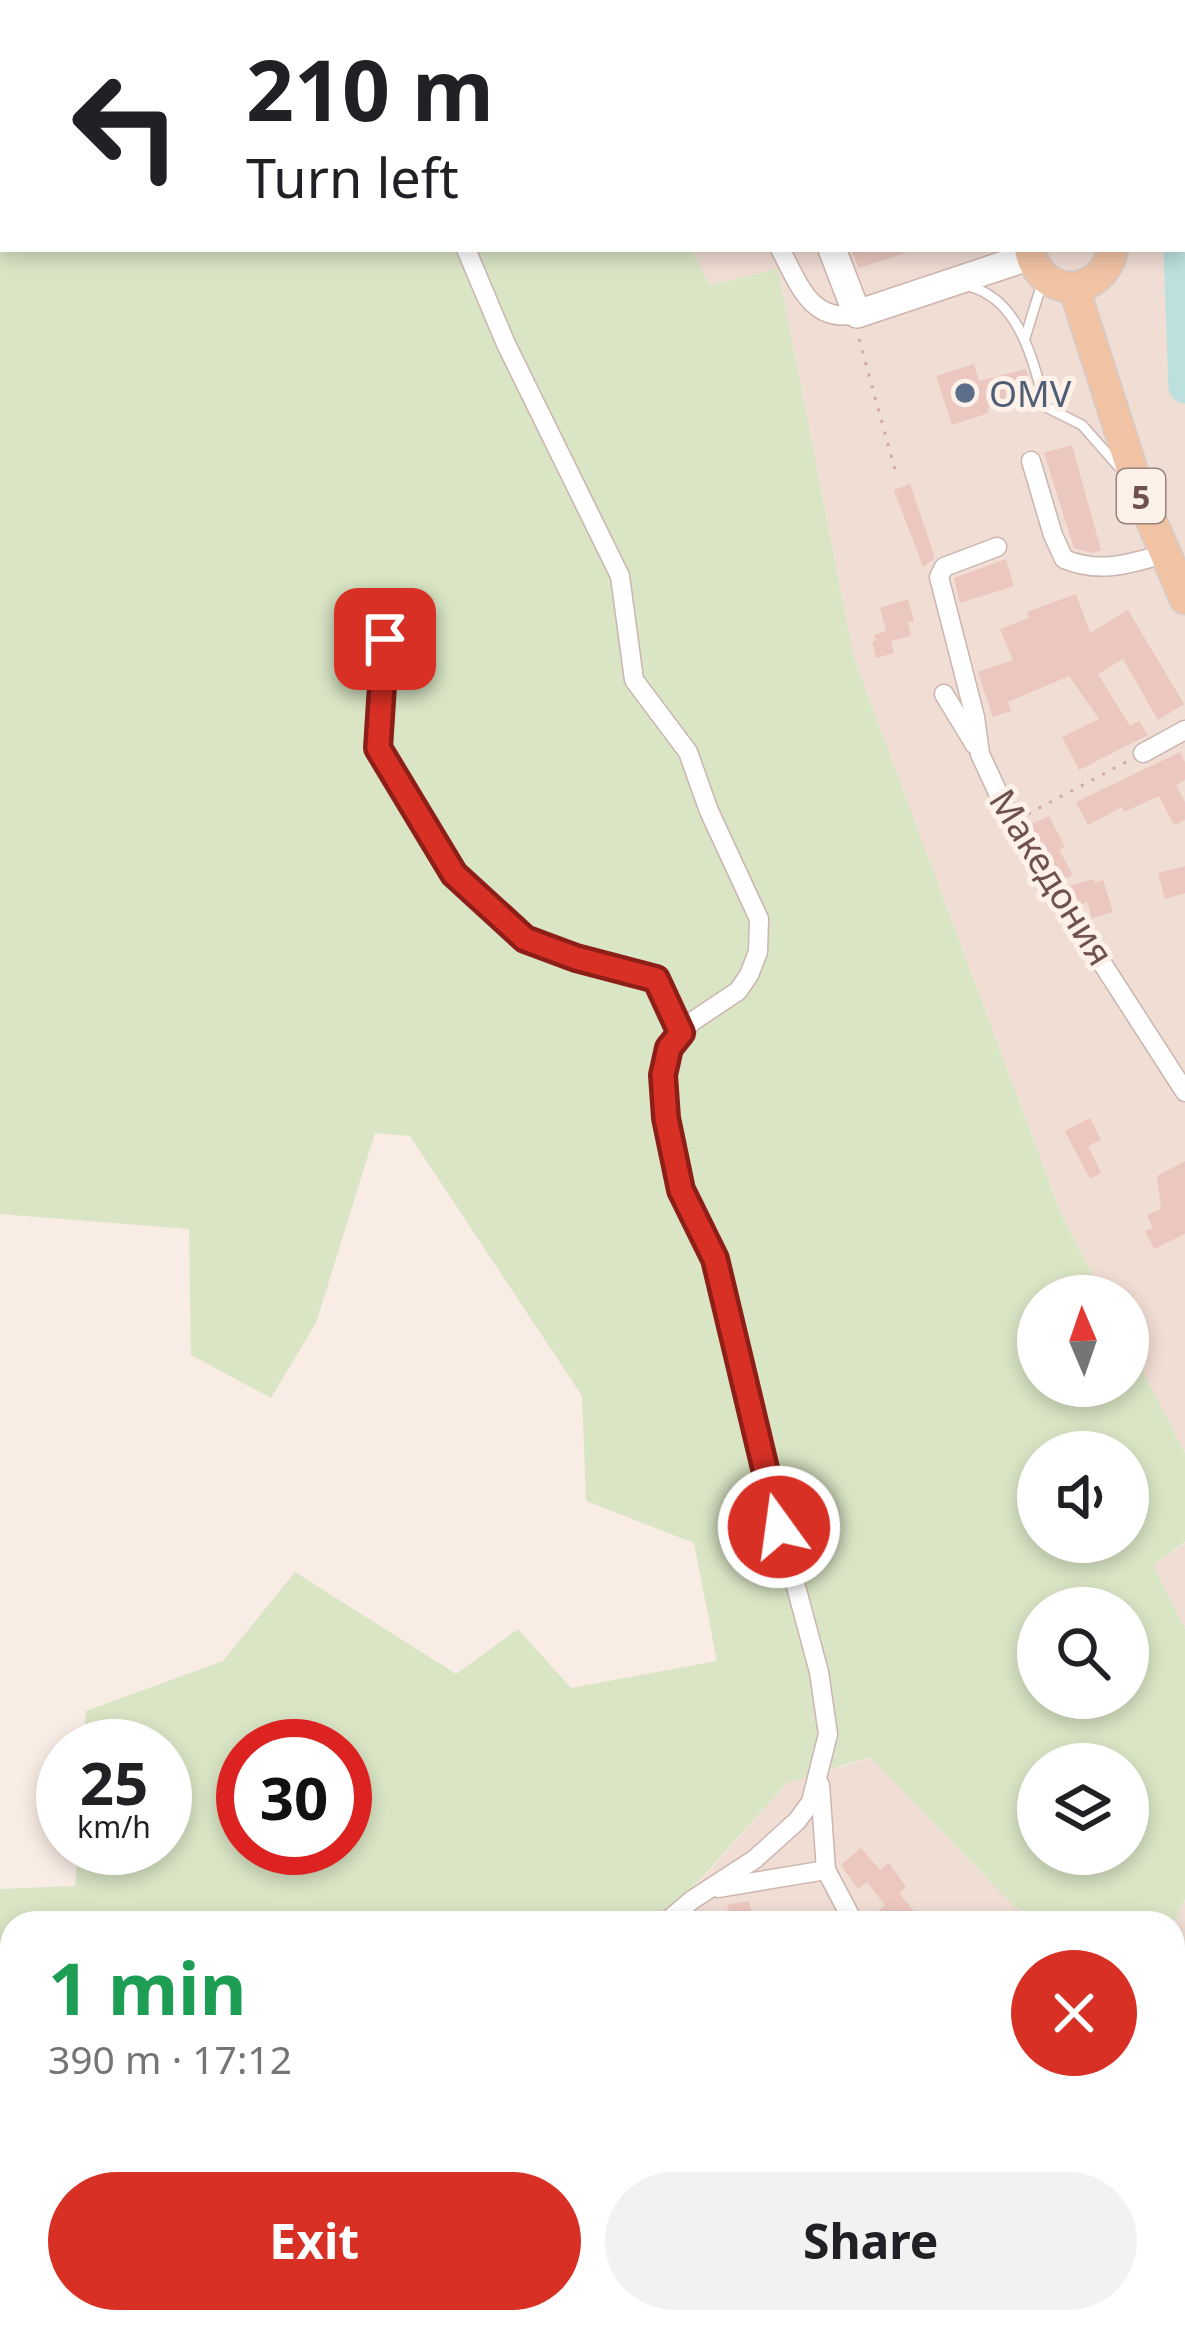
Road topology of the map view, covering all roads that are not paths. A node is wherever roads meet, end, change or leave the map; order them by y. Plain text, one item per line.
1 (782, 252) edge
2 (833, 252) edge
3 (468, 253) edge
4 (1035, 261) edge
5 (1095, 272) edge
6 (951, 283) junction
7 (857, 314) junction
8 (1025, 338) junction
9 (1031, 461) dead end
10 (1140, 494) junction
11 (997, 547) dead end
12 (1164, 554) junction
13 (1185, 598) edge
14 (385, 639) dead end
15 (944, 694) dead end
16 (1185, 730) edge
17 (1143, 753) road end
18 (980, 754) junction
19 (681, 1033) junction
20 (1184, 1089) edge
21 (819, 1780) junction
22 (826, 1870) junction
23 (708, 1890) junction
24 (681, 1911) edge
25 (848, 1911) edge

1 - 7 street
2 - 7 main road
3 - 19 street
4 - 5 main road, 5
4 - 6 main road
4 - 8 lane
5 - 10 main road, 5
6 - 7 main road
6 - 8 lane
8 - 10 lane
9 - 12 street
10 - 12 main road, 5
11 - 18 street, Македония
12 - 13 main road, 5
14 - 19 lane
15 - 18 street
16 - 17 street
18 - 20 street, Македония
19 - 21 street
21 - 22 street
21 - 23 street
22 - 23 street
22 - 25 street
23 - 24 street

